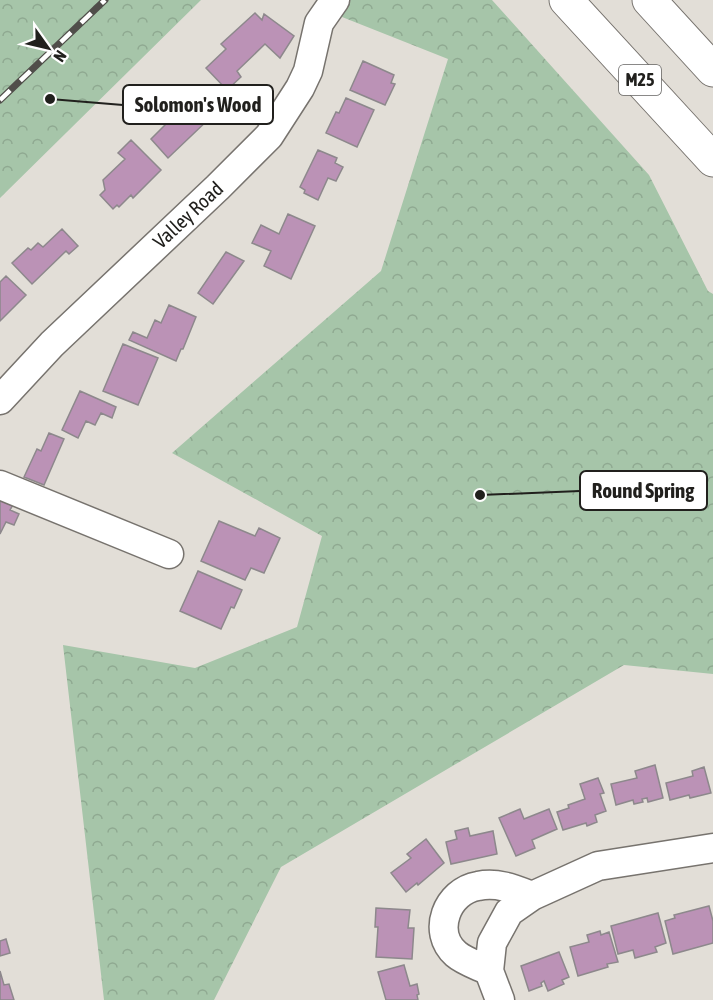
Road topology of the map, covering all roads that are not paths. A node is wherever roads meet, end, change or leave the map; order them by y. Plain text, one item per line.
1 (332, 0) edge
2 (566, 0) edge
3 (649, 0) edge
4 (713, 70) edge
5 (713, 160) edge
6 (0, 400) edge
7 (0, 485) edge
8 (169, 555) dead end
9 (713, 848) edge
10 (532, 896) junction
11 (489, 971) junction
12 (500, 1000) edge

1 - 6 street, Valley Road
2 - 5 highway, M25
3 - 4 highway
7 - 8 street
9 - 10 street
10 - 11 street
10 - 11 street
11 - 12 street

